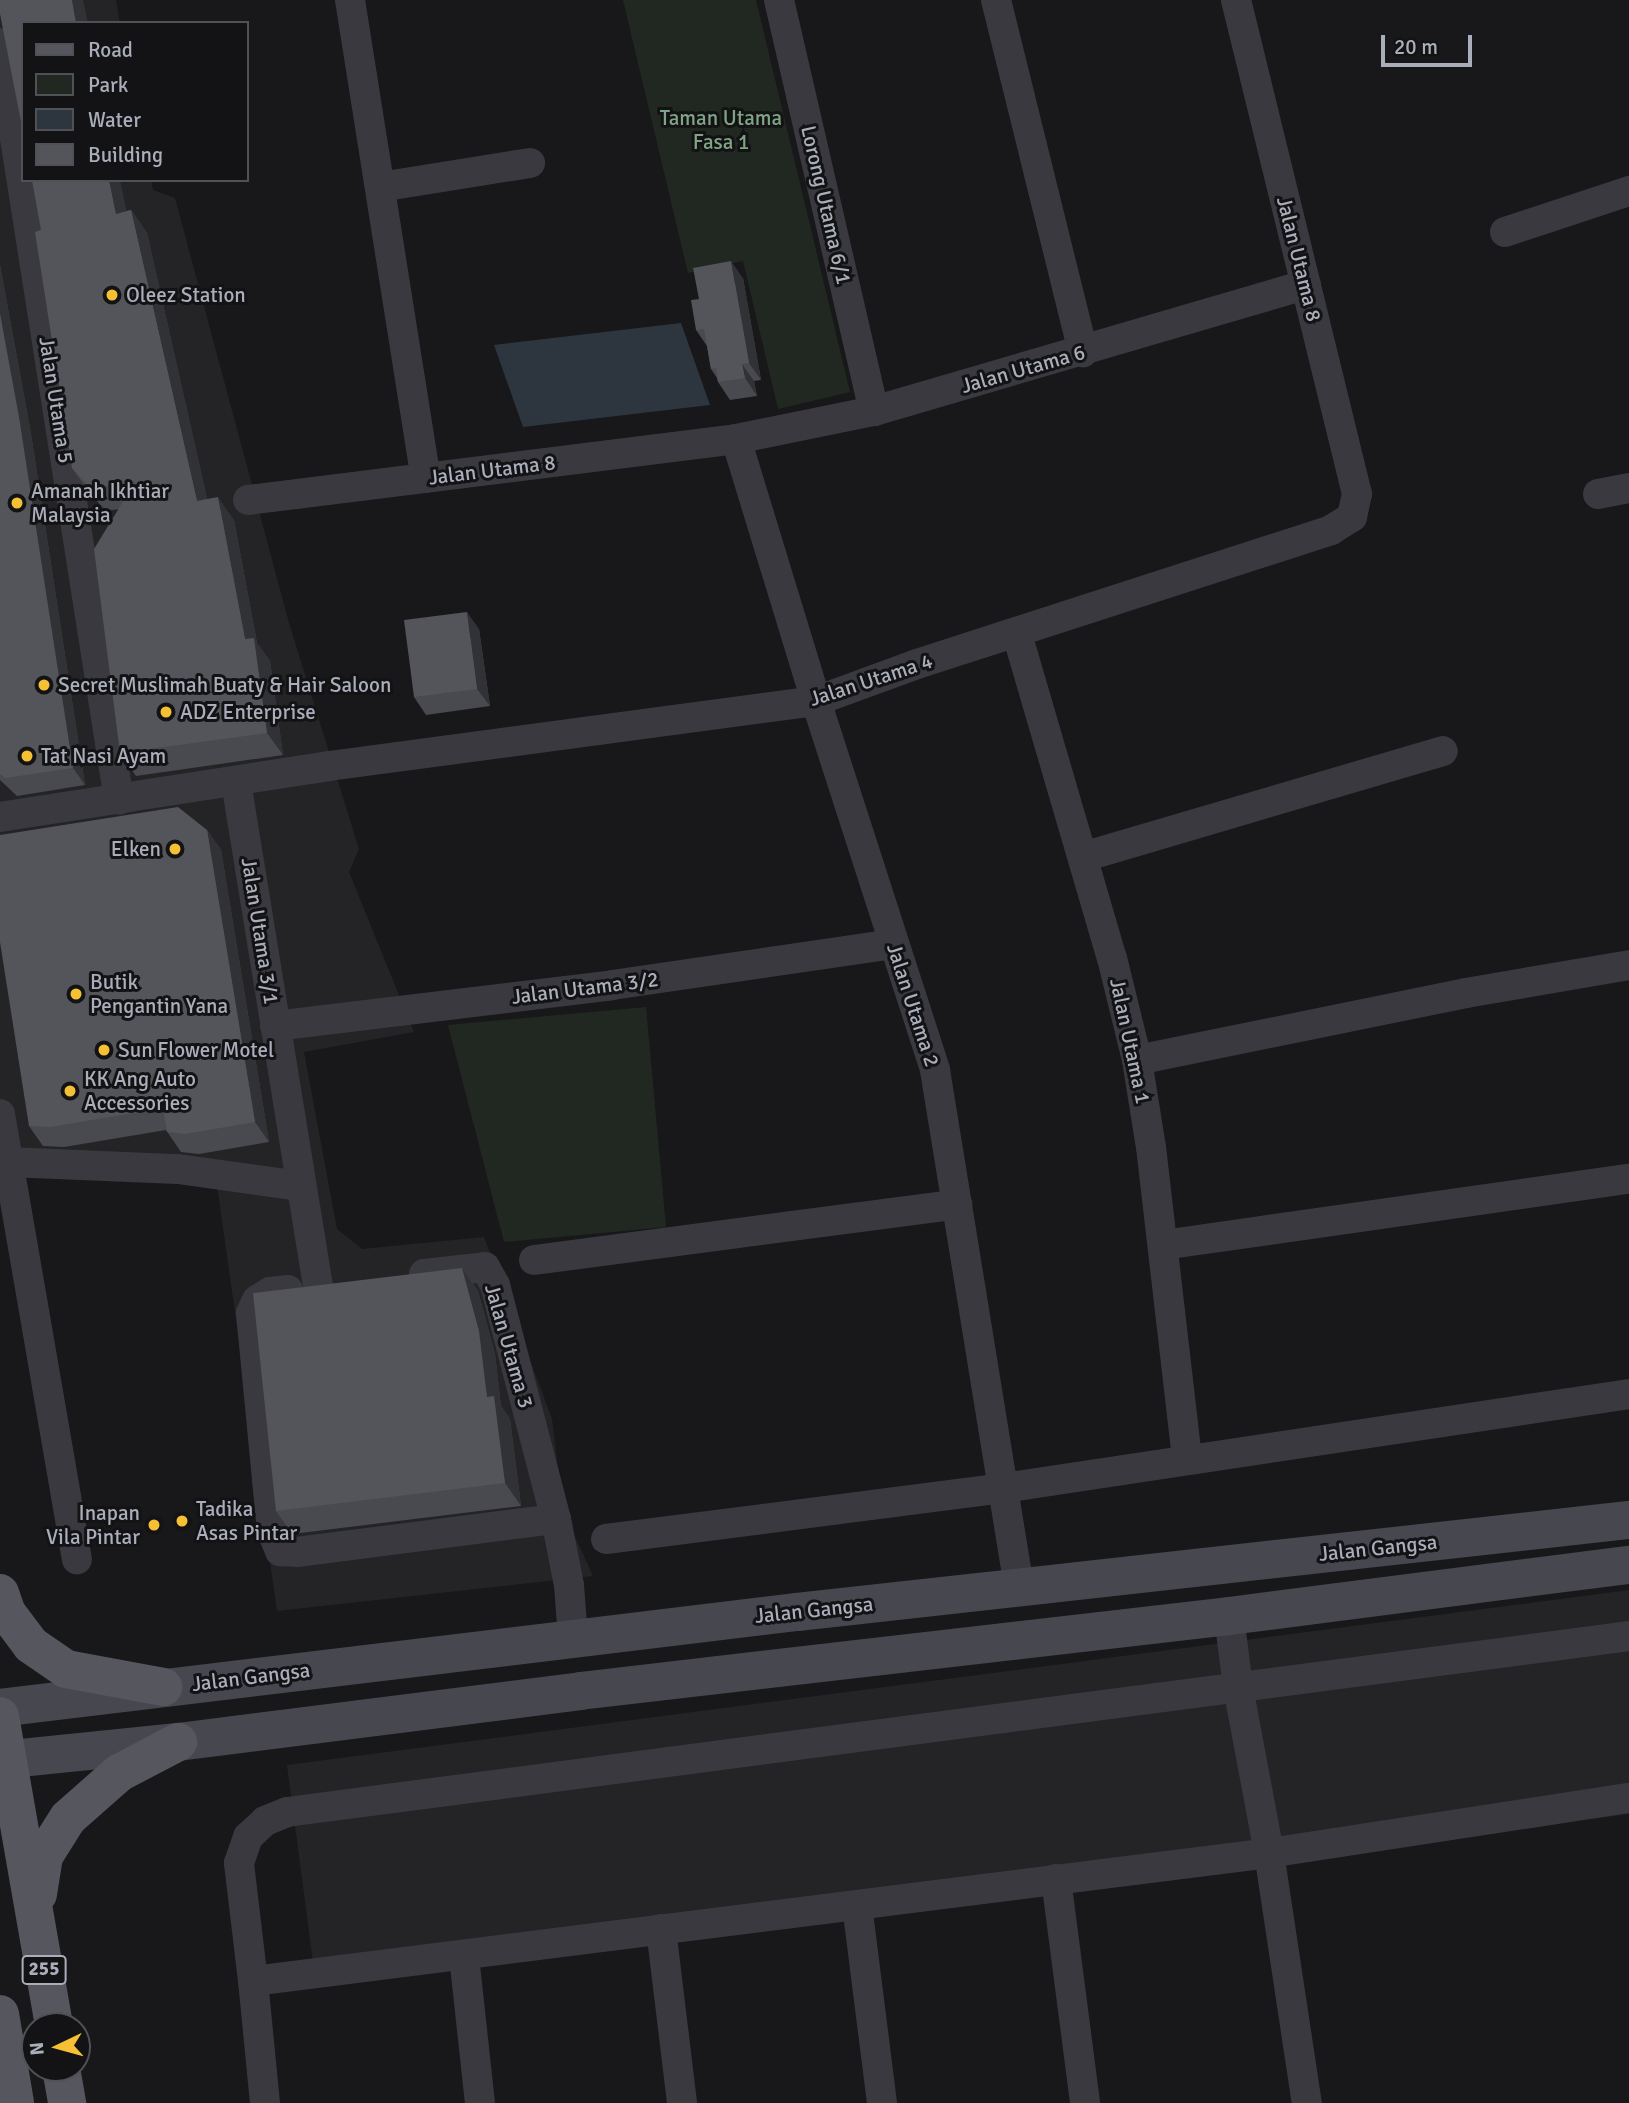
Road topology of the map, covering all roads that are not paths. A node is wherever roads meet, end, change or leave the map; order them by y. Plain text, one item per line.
1 (350, 0) edge
2 (779, 0) edge
3 (996, 0) edge
4 (1236, 0) edge
5 (0, 43) edge
6 (530, 163) dead end
7 (21, 177) edge
8 (22, 182) edge
9 (380, 187) junction
10 (1629, 191) edge
11 (1505, 232) dead end
12 (1306, 285) junction
13 (1083, 352) junction
14 (874, 411) junction
15 (736, 439) junction
16 (426, 478) junction
17 (1629, 488) edge
18 (1598, 494) dead end
19 (248, 500) dead end
20 (1352, 517) joint
21 (1017, 634) junction
22 (816, 701) junction
23 (1443, 751) dead end
24 (236, 782) junction
25 (119, 800) junction
26 (0, 817) edge
27 (1083, 858) junction
28 (894, 944) junction
29 (1629, 965) edge
30 (275, 1026) junction
31 (1136, 1060) junction
32 (0, 1114) edge
33 (8, 1162) junction
34 (1629, 1179) edge
35 (302, 1186) junction
36 (7, 1200) edge
37 (957, 1204) junction
38 (1163, 1245) junction
39 (534, 1260) dead end
40 (401, 1277) edge
41 (1629, 1394) edge
42 (1186, 1460) junction
43 (1003, 1488) junction
44 (556, 1520) junction
45 (1629, 1520) edge
46 (606, 1539) dead end
47 (77, 1559) dead end
48 (1629, 1565) edge
49 (1019, 1587) junction
50 (0, 1593) edge
51 (1229, 1616) junction
52 (1629, 1636) edge
53 (573, 1638) junction
54 (163, 1687) junction
55 (1238, 1687) junction
56 (0, 1708) edge
57 (0, 1716) edge
58 (178, 1742) junction
59 (4, 1759) edge
60 (1629, 1798) edge
61 (1269, 1853) junction
62 (1056, 1879) junction
63 (857, 1905) junction
64 (35, 1913) junction
65 (661, 1929) junction
66 (464, 1956) junction
67 (253, 1981) junction
68 (52, 2012) edge
69 (0, 2014) edge
70 (63, 2082) edge
71 (15, 2103) edge
72 (67, 2103) edge
73 (265, 2103) edge
74 (480, 2103) edge
75 (682, 2103) edge
76 (882, 2103) edge
77 (1085, 2103) edge
78 (1307, 2103) edge

1 - 9 street
2 - 14 street, Lorong Utama 6/1
3 - 13 street
4 - 12 street, Jalan Utama 8
5 - 7 street, Jalan Utama 5
6 - 9 street
8 - 25 street, Jalan Utama 5
9 - 16 street
10 - 11 street
12 - 13 street, Jalan Utama 6
12 - 20 street, Jalan Utama 8
13 - 14 street, Jalan Utama 6
14 - 15 street, Jalan Utama 6
15 - 16 street, Jalan Utama 8
15 - 22 street, Jalan Utama 2
16 - 19 street, Jalan Utama 8
17 - 18 street
20 - 21 street, Jalan Utama 4
21 - 22 street, Jalan Utama 4
21 - 27 street, Jalan Utama 1
22 - 24 street, Jalan Utama 4
22 - 28 street, Jalan Utama 2
23 - 27 street
24 - 25 street, Jalan Utama 4
24 - 30 street, Jalan Utama 3/1
25 - 26 street, Jalan Utama 4
27 - 31 street, Jalan Utama 1
28 - 30 street, Jalan Utama 3/2
28 - 37 street, Jalan Utama 2
29 - 31 street
30 - 35 street, Jalan Utama 3/1
31 - 38 street, Jalan Utama 1
32 - 33 street
33 - 35 street
33 - 36 street
34 - 38 street
35 - 44 street, Jalan Utama 3/1
36 - 47 street
37 - 39 street
37 - 43 street, Jalan Utama 2
38 - 42 street, Jalan Utama 1
40 - 44 street, Jalan Utama 3
41 - 42 street
42 - 43 street
43 - 46 street
43 - 49 street, Jalan Utama 2
44 - 53 street, Jalan Utama 3
45 - 49 main road, Jalan Gangsa
48 - 51 main road
49 - 53 main road, Jalan Gangsa
50 - 54 main road
51 - 55 street
51 - 58 main road
52 - 55 street
53 - 54 main road, Jalan Gangsa
54 - 56 main road, Jalan Gangsa
55 - 61 street
55 - 67 street
57 - 59 main road, 255
58 - 59 main road
58 - 64 main road
59 - 64 main road, 255
60 - 61 street
61 - 62 street
61 - 78 street
62 - 63 street
62 - 77 street
63 - 65 street
63 - 76 street
64 - 68 main road, 255
65 - 66 street
65 - 75 street
66 - 67 street
66 - 74 street
67 - 73 street
69 - 71 main road
70 - 72 main road

